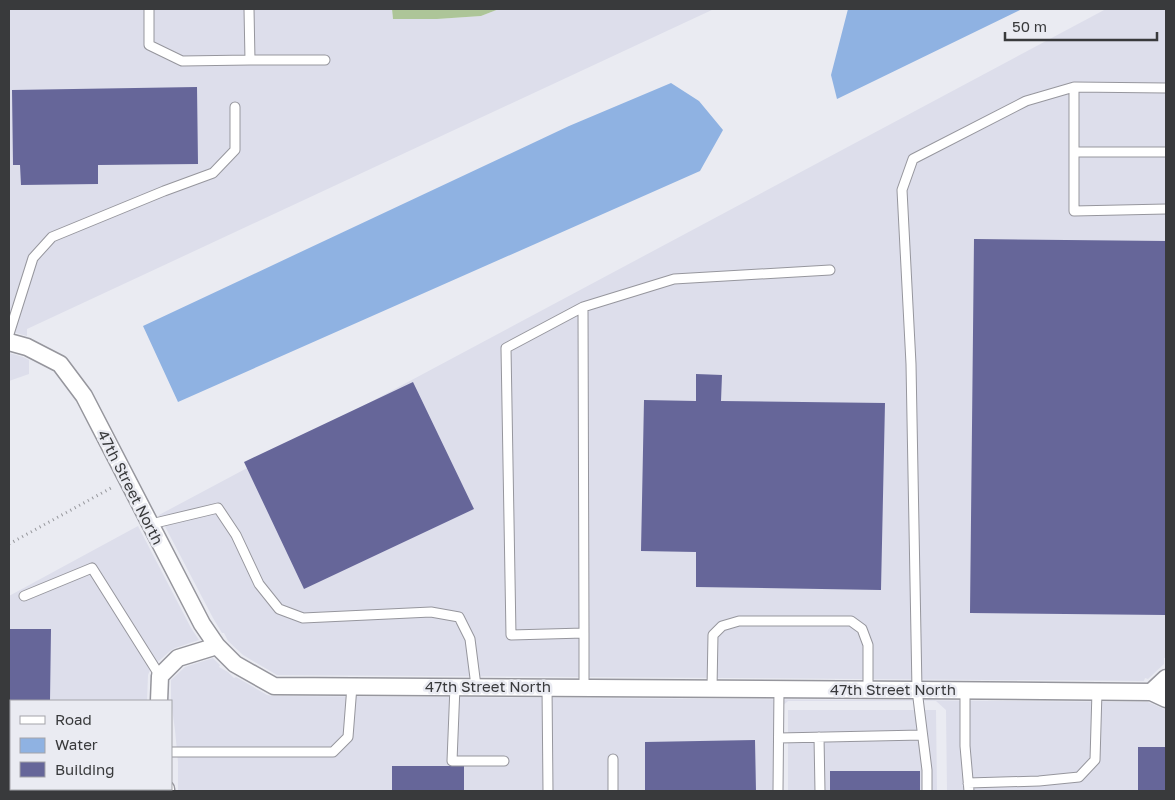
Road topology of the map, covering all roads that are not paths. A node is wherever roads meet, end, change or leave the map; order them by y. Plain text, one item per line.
1 (149, 9) edge
2 (249, 9) edge
3 (250, 60) junction
4 (326, 60) dead end
5 (1074, 87) junction
6 (1166, 88) edge
7 (235, 107) dead end
8 (1074, 152) junction
9 (1166, 152) edge
10 (1166, 209) edge
11 (830, 270) dead end
12 (583, 307) junction
13 (9, 334) edge
14 (9, 342) edge
15 (150, 524) junction
16 (24, 596) dead end
17 (584, 633) junction
18 (217, 646) junction
19 (160, 676) junction
20 (1166, 678) edge
21 (352, 686) junction
22 (455, 686) junction
23 (476, 686) junction
24 (547, 687) junction
25 (584, 687) junction
26 (712, 688) junction
27 (780, 689) junction
28 (868, 689) junction
29 (917, 690) junction
30 (965, 690) junction
31 (1097, 691) junction
32 (1151, 692) junction
33 (1166, 699) edge
34 (159, 700) edge
35 (922, 735) junction
36 (820, 737) junction
37 (779, 738) junction
38 (172, 752) edge
39 (613, 759) dead end
40 (504, 761) dead end
41 (969, 787) edge
42 (59, 790) edge
43 (166, 790) edge
44 (548, 791) edge
45 (613, 791) edge
46 (778, 791) edge
47 (820, 791) edge
48 (927, 791) edge

1 - 3 lane
2 - 3 lane
3 - 4 lane
5 - 6 lane
5 - 8 lane
5 - 29 lane
7 - 13 lane
8 - 9 lane
8 - 10 lane
11 - 12 lane
12 - 17 lane
12 - 17 lane
14 - 15 street, 47th Street North
15 - 18 street, 47th Street North
15 - 23 lane
16 - 19 lane
17 - 25 lane
18 - 19 street
18 - 21 street, 47th Street North
19 - 34 street
20 - 32 street
21 - 22 street, 47th Street North
21 - 38 lane
22 - 23 street, 47th Street North
22 - 40 lane
23 - 24 street, 47th Street North
24 - 25 street, 47th Street North
24 - 44 lane
25 - 26 street, 47th Street North
26 - 27 street, 47th Street North
26 - 28 lane
27 - 28 street, 47th Street North
27 - 37 lane
28 - 29 street, 47th Street North
29 - 30 street, 47th Street North
29 - 35 lane
30 - 31 street, 47th Street North
30 - 41 lane
31 - 32 street, 47th Street North
31 - 41 lane
32 - 33 street, 47th Street North
35 - 36 lane
35 - 48 lane
36 - 37 lane
36 - 47 lane
37 - 46 lane
39 - 45 lane
42 - 43 lane

